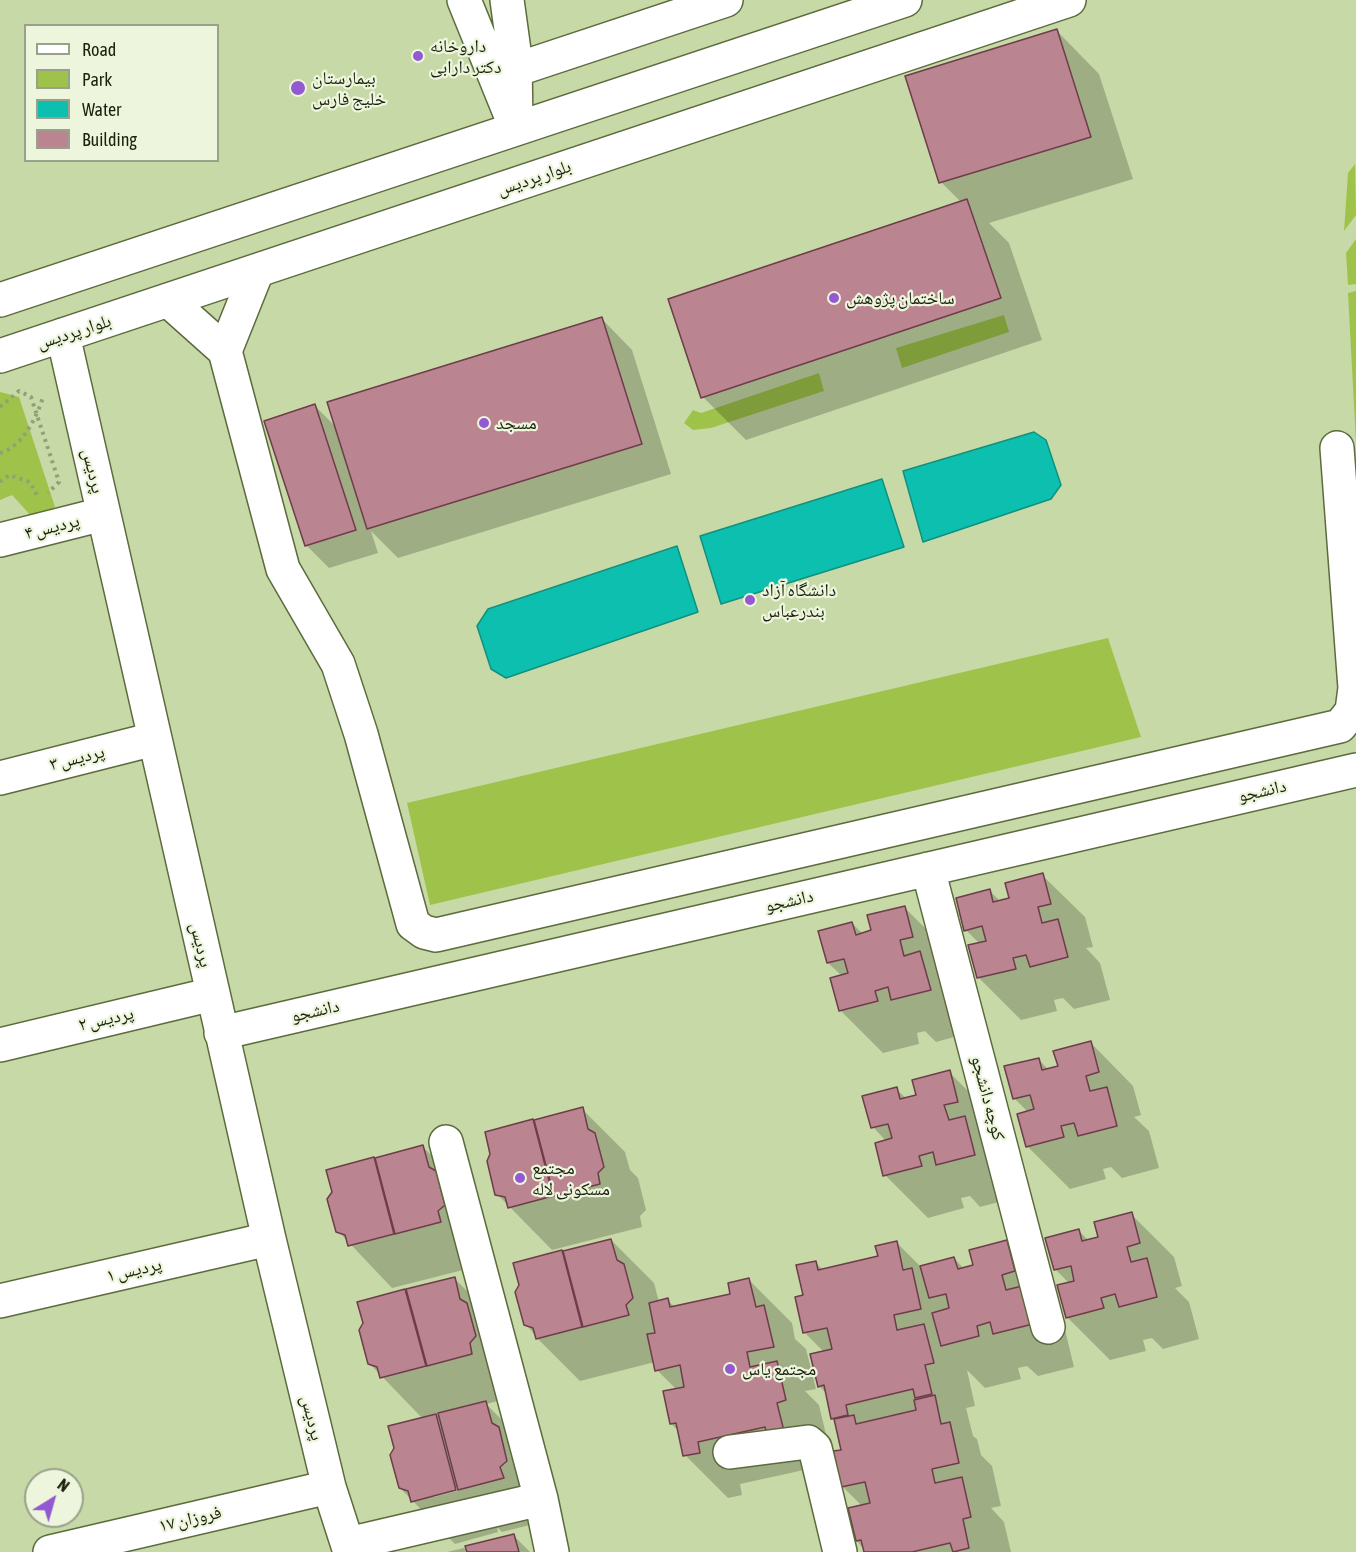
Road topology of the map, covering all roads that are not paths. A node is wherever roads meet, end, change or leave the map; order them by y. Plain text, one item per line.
1 (465, 0) edge
2 (507, 0) edge
3 (726, 0) edge
4 (905, 0) edge
5 (1069, 0) edge
6 (651, 14) edge
7 (515, 70) junction
8 (516, 128) junction
9 (258, 272) junction
10 (0, 300) edge
11 (169, 301) junction
12 (63, 335) junction
13 (225, 351) junction
14 (0, 356) edge
15 (1337, 448) dead end
16 (103, 514) junction
17 (0, 540) edge
18 (154, 739) junction
19 (1356, 770) edge
20 (0, 778) edge
21 (928, 869) junction
22 (213, 994) junction
23 (221, 1033) junction
24 (0, 1045) edge
25 (446, 1143) dead end
26 (269, 1239) junction
27 (0, 1301) edge
28 (1048, 1327) dead end
29 (730, 1452) dead end
30 (329, 1486) junction
31 (541, 1499) junction
32 (349, 1548) edge
33 (50, 1552) edge
34 (552, 1552) edge
35 (840, 1552) edge

1 - 8 street
2 - 7 street
3 - 6 street
4 - 8 street
5 - 9 street, بلوار پردیس
6 - 7 street
7 - 8 street
8 - 10 street
9 - 11 street, بلوار پردیس
9 - 13 street
11 - 12 street, بلوار پردیس
11 - 13 street
12 - 14 street, بلوار پردیس
12 - 16 street, پردیس
13 - 15 street
16 - 17 street, پردیس ۴
16 - 18 street, پردیس
18 - 20 street, پردیس ۳
18 - 22 street, پردیس
19 - 21 street, دانشجو
21 - 23 street, دانشجو
21 - 28 street, کوچه دانشجو
22 - 23 street, پردیس
22 - 24 street, پردیس ۲
23 - 26 street, پردیس
25 - 31 street
26 - 27 street, پردیس ۱
26 - 30 street, پردیس
29 - 35 street
30 - 32 street, پردیس
30 - 33 street, فروزان ۱۷
31 - 32 street
31 - 34 street

